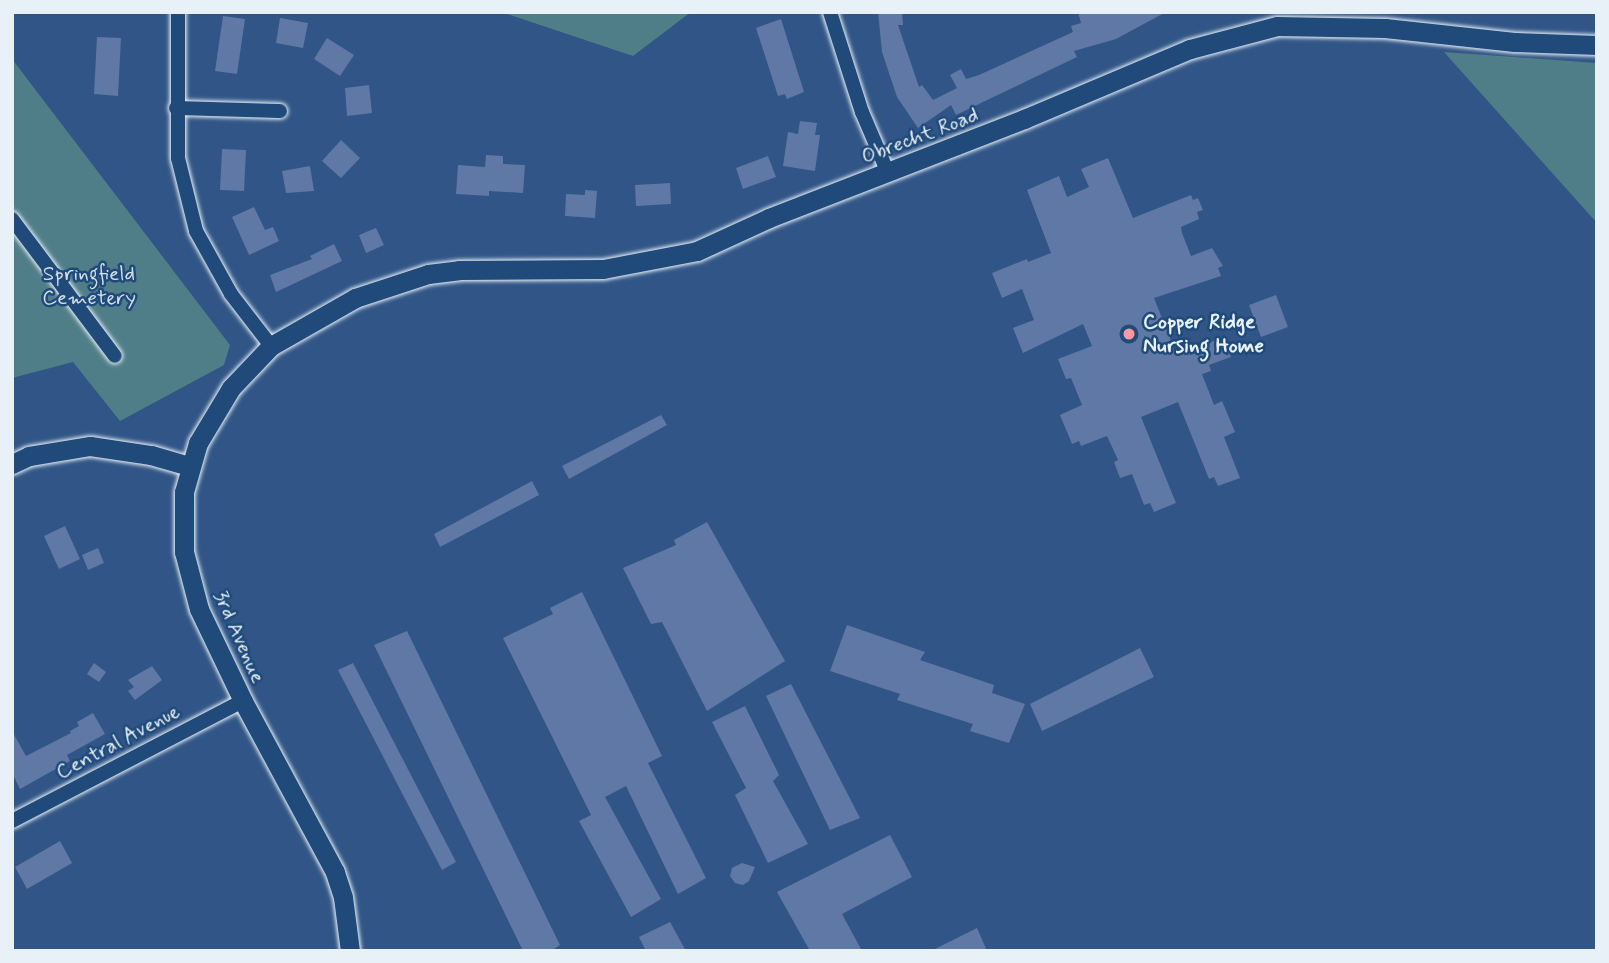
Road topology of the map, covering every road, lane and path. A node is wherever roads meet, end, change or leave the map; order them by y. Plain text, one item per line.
1 (178, 12) edge
2 (830, 12) edge
3 (1277, 19) edge
4 (1597, 45) edge
5 (176, 108) junction
6 (280, 111) dead end
7 (888, 173) junction
8 (12, 219) edge
9 (271, 346) junction
10 (115, 356) dead end
11 (12, 464) edge
12 (189, 466) junction
13 (243, 701) junction
14 (12, 820) edge
15 (350, 951) edge

1 - 5 street
2 - 7 street
3 - 4 street, Obrecht Road
3 - 7 street, Obrecht Road
5 - 6 street
5 - 9 street
7 - 9 street, Obrecht Road
8 - 10 street
9 - 12 street, 3rd Avenue
11 - 12 street
12 - 13 street, 3rd Avenue
13 - 14 street, Central Avenue
13 - 15 street, 3rd Avenue

